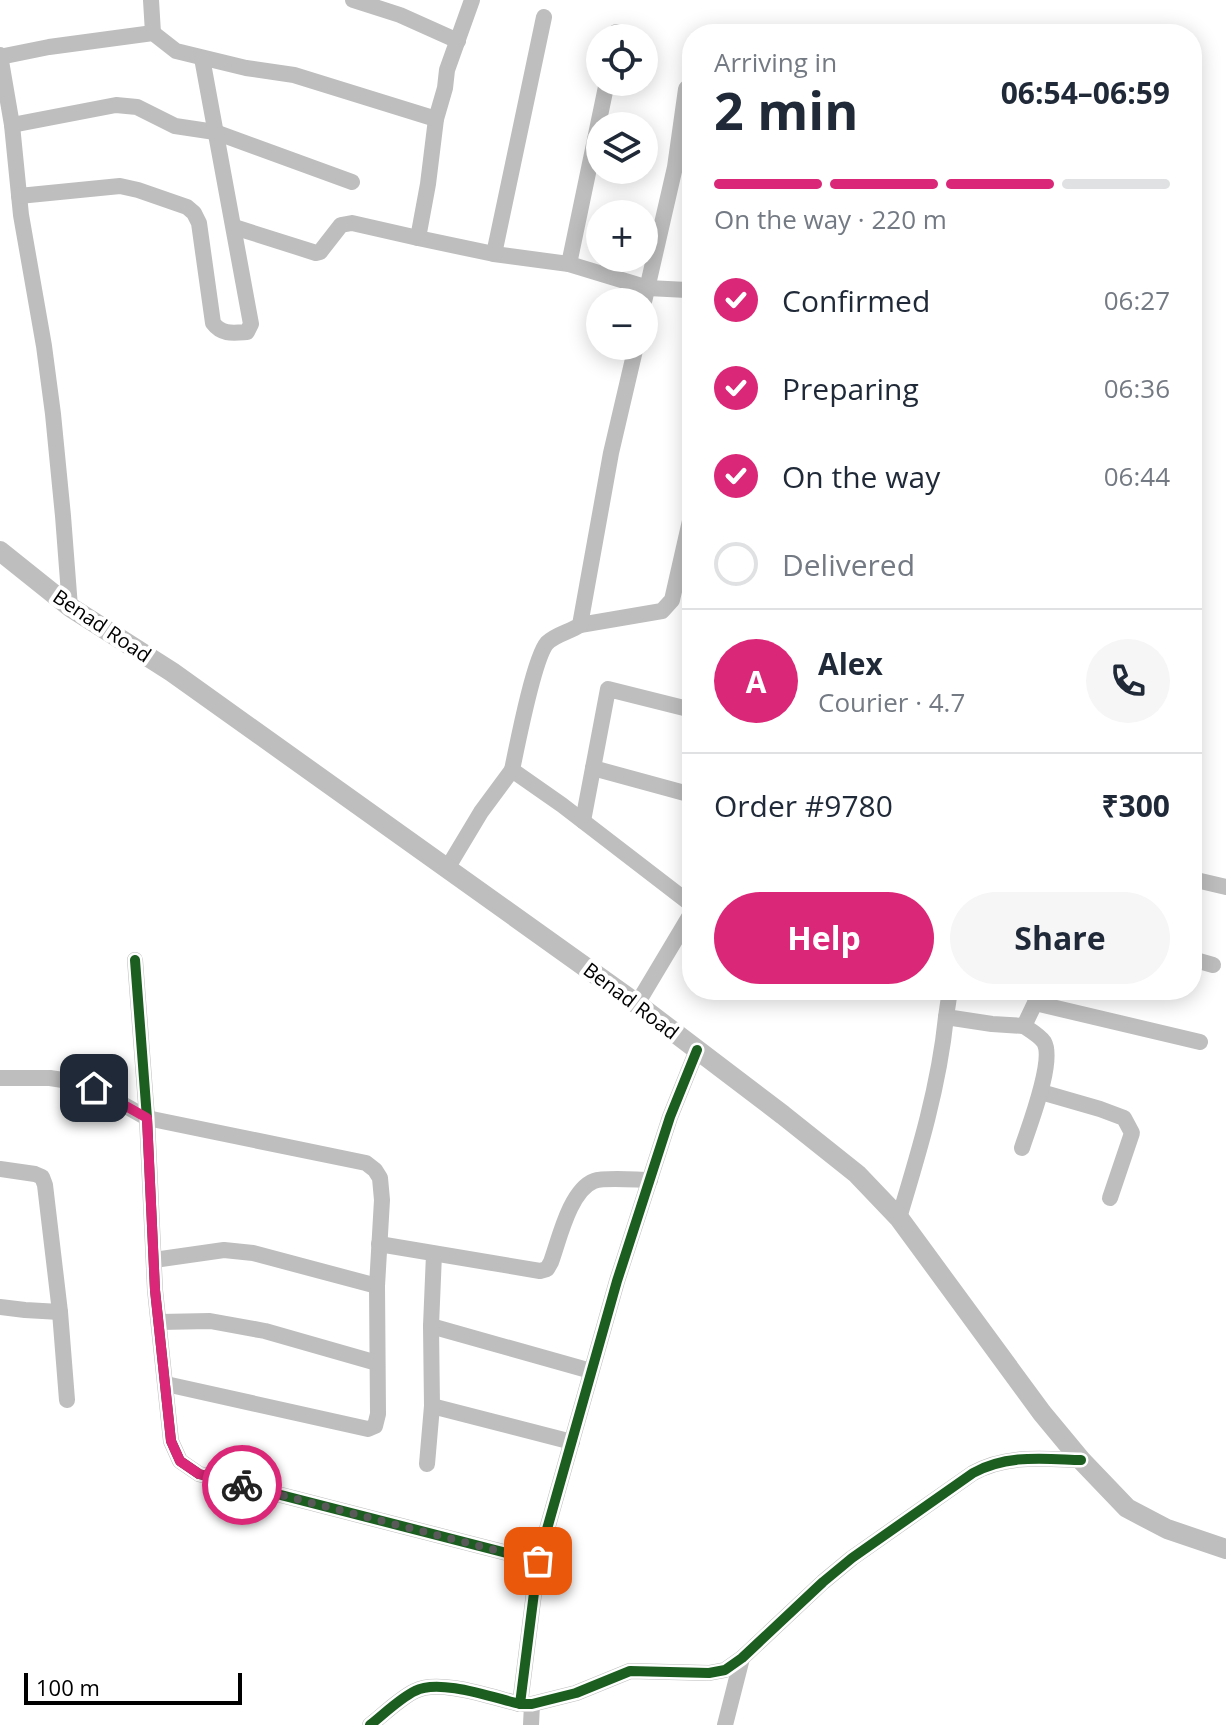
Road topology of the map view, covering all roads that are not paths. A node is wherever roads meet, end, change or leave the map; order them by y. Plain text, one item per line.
1 (151, 0) edge
2 (353, 0) edge
3 (472, 0) edge
4 (544, 17) dead end
5 (153, 33) junction
6 (458, 41) junction
7 (0, 56) edge
8 (202, 58) junction
9 (604, 96) edge
10 (682, 117) edge
11 (436, 119) junction
12 (12, 125) junction
13 (215, 132) junction
14 (352, 182) dead end
15 (19, 196) junction
16 (234, 227) junction
17 (418, 238) junction
18 (494, 254) junction
19 (569, 264) junction
20 (629, 288) edge
21 (648, 288) edge
22 (682, 291) edge
23 (658, 294) edge
24 (633, 360) edge
25 (0, 551) edge
26 (682, 556) edge
27 (70, 607) junction
28 (580, 625) junction
29 (682, 708) edge
30 (593, 768) junction
31 (512, 770) junction
32 (682, 792) edge
33 (583, 821) junction
34 (448, 867) junction
35 (1202, 881) edge
36 (1226, 887) edge
37 (682, 897) edge
38 (682, 929) edge
39 (135, 960) dead end
40 (1202, 962) edge
41 (1213, 965) dead end
42 (949, 1000) edge
43 (1036, 1000) edge
44 (1048, 1000) edge
45 (637, 1004) junction
46 (946, 1017) junction
47 (1024, 1026) junction
48 (1200, 1042) dead end
49 (697, 1050) junction
50 (0, 1078) edge
51 (1041, 1092) junction
52 (147, 1118) junction
53 (1022, 1148) dead end
54 (0, 1169) edge
55 (650, 1180) junction
56 (1110, 1198) dead end
57 (899, 1218) junction
58 (379, 1244) junction
59 (434, 1254) junction
60 (154, 1260) junction
61 (377, 1286) junction
62 (0, 1307) edge
63 (60, 1312) junction
64 (160, 1322) junction
65 (431, 1326) junction
66 (377, 1363) junction
67 (591, 1371) junction
68 (166, 1384) junction
69 (67, 1400) dead end
70 (432, 1406) junction
71 (572, 1442) junction
72 (1081, 1460) junction
73 (427, 1464) dead end
74 (1226, 1549) edge
75 (538, 1561) junction
76 (742, 1658) junction
77 (526, 1704) junction
78 (370, 1725) edge
79 (531, 1725) edge
80 (725, 1725) edge

1 - 5 street
2 - 6 street
3 - 6 street
4 - 18 street
5 - 7 street
5 - 8 street
6 - 11 street
7 - 12 street
8 - 11 street
8 - 13 street
9 - 19 street
10 - 21 street
11 - 17 street
12 - 13 street
12 - 15 street
13 - 14 street
13 - 16 street
15 - 16 street
15 - 27 street
16 - 17 street
17 - 18 street
18 - 19 street
19 - 20 street
22 - 23 street
24 - 28 street
25 - 27 main road, Benad Road
26 - 28 street
27 - 34 main road, Benad Road
28 - 31 street
29 - 30 street
30 - 32 street
30 - 33 street
31 - 33 street
31 - 34 street
33 - 37 street
34 - 45 main road, Benad Road
35 - 36 street
38 - 45 street
39 - 52 street
40 - 41 street
42 - 46 street
43 - 47 street
44 - 48 street
45 - 49 main road, Benad Road
46 - 47 street
46 - 57 street
47 - 51 street
49 - 55 street
49 - 57 main road, Benad Road
50 - 52 street
51 - 53 street
51 - 56 street
52 - 58 street
52 - 60 street
54 - 63 street
55 - 59 street
55 - 67 street
57 - 72 main road, Benad Road
58 - 59 street
58 - 61 street
59 - 65 street
60 - 61 street
60 - 64 street
61 - 66 street
62 - 63 street
63 - 69 street
64 - 66 street
64 - 68 street
65 - 67 street
65 - 70 street
66 - 68 street
67 - 71 street
68 - 75 street
70 - 71 street
70 - 73 street
71 - 75 street
72 - 74 main road, Benad Road
72 - 76 street
75 - 77 street
76 - 77 street
76 - 80 street
77 - 78 street
77 - 79 street

